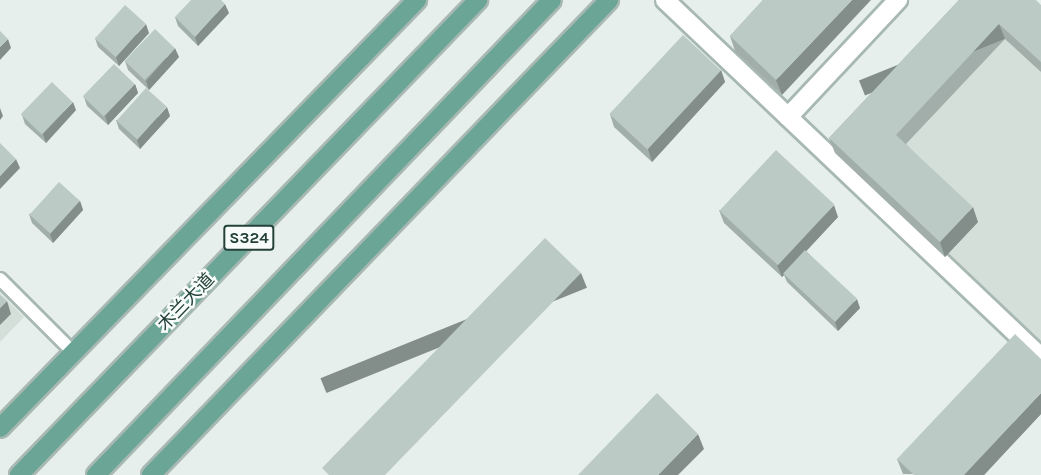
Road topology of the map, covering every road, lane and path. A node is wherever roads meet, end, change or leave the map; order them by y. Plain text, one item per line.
1 (417, 0) edge
2 (478, 0) edge
3 (552, 0) edge
4 (609, 0) edge
5 (665, 0) edge
6 (898, 0) edge
7 (788, 117) junction
8 (0, 279) edge
9 (74, 353) junction
10 (1041, 357) edge
11 (0, 428) edge
12 (19, 475) edge
13 (96, 475) edge
14 (151, 475) edge

1 - 9 main road
2 - 12 main road, 木兰大道 / S324
3 - 13 main road, S324
4 - 14 main road
5 - 7 street
6 - 7 street
7 - 10 street
8 - 9 lane
9 - 11 main road

